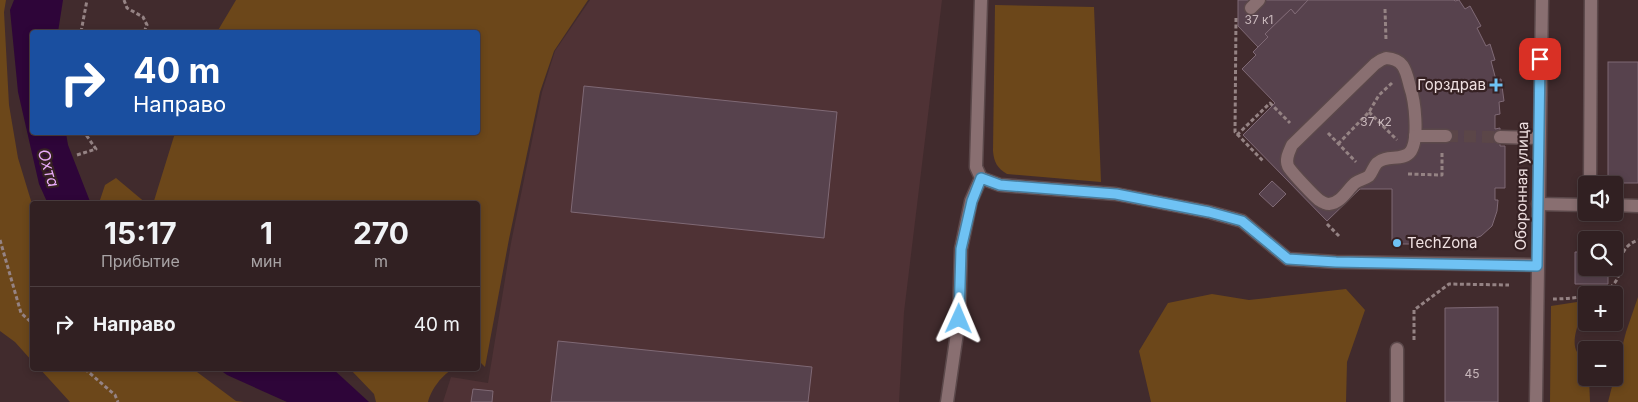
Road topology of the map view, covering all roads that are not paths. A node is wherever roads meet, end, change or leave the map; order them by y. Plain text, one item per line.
1 (981, 0) edge
2 (1542, 0) edge
3 (1590, 0) edge
4 (1415, 136) junction
5 (1446, 136) tunnel mouth
6 (1500, 137) tunnel mouth
7 (1539, 138) junction
8 (1590, 176) edge
9 (981, 178) junction
10 (1538, 204) junction
11 (1578, 205) edge
12 (1623, 205) edge
13 (1638, 206) edge
14 (1537, 266) junction
15 (1397, 350) dead end
16 (947, 402) edge
17 (1397, 402) edge
18 (1536, 402) edge

1 - 9 street
2 - 7 street, Оборонная улица
3 - 8 street
4 - 4 street
4 - 5 street
6 - 7 street
7 - 10 street, Оборонная улица
9 - 14 street
9 - 16 street
10 - 11 street
10 - 14 street, Оборонная улица
12 - 13 street
14 - 18 street, Оборонная улица
15 - 17 street

